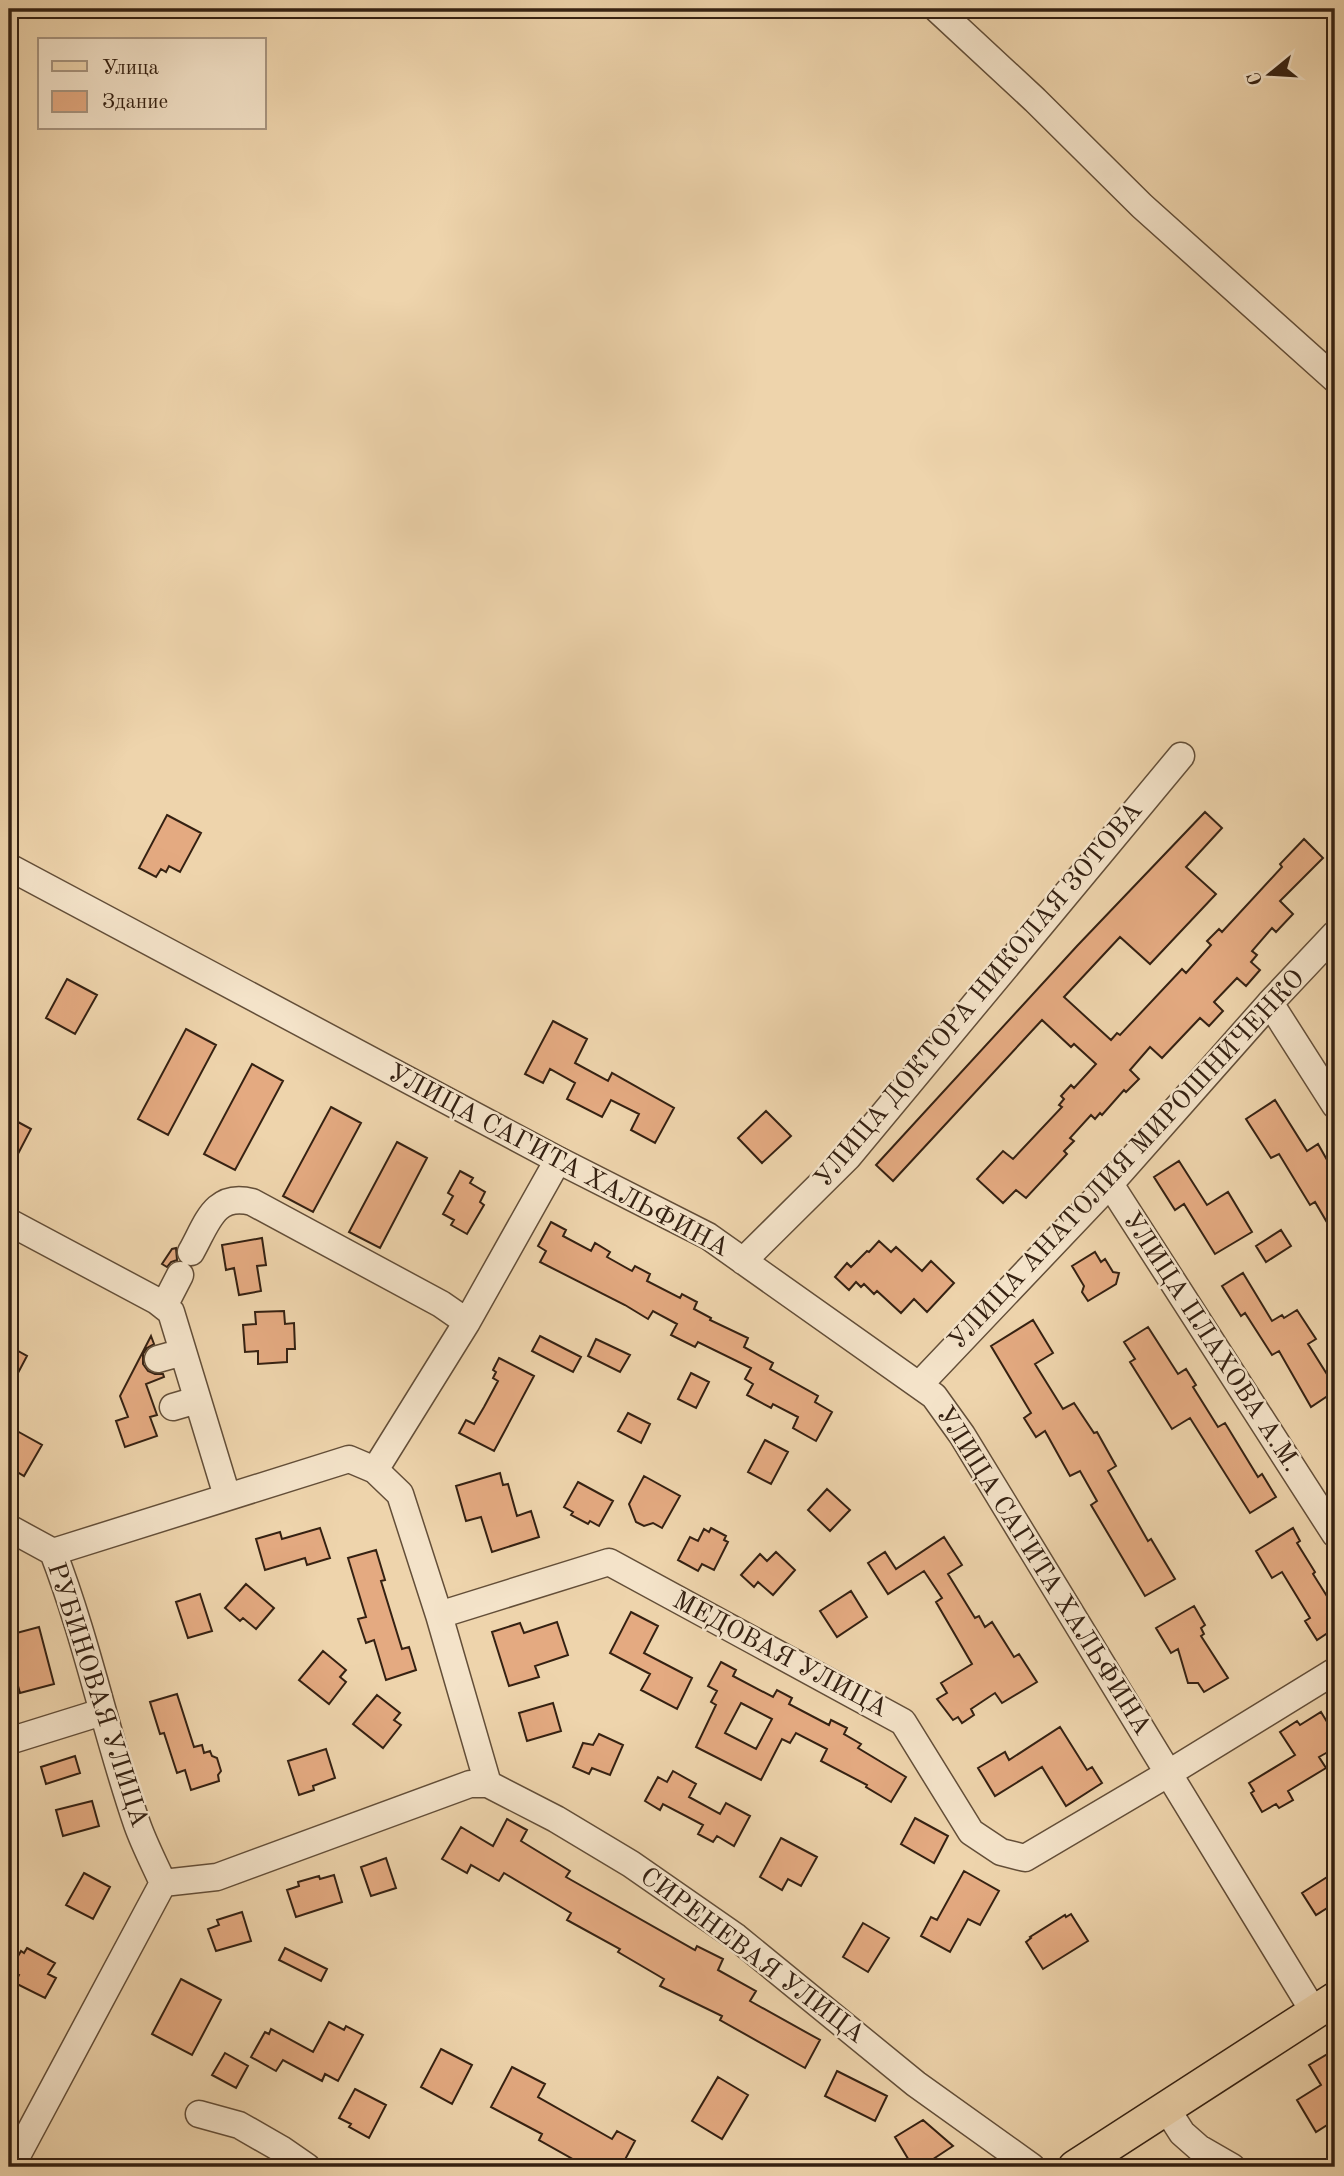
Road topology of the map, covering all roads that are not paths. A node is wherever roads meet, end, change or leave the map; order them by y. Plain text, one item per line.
1 (937, 9) edge
2 (1335, 379) edge
3 (1181, 756) dead end
4 (9, 867) edge
5 (1335, 934) edge
6 (1270, 1003) junction
7 (1335, 1105) edge
8 (558, 1160) junction
9 (1110, 1184) junction
10 (9, 1222) edge
11 (743, 1261) junction
12 (164, 1306) junction
13 (467, 1322) junction
14 (919, 1385) junction
15 (375, 1470) junction
16 (227, 1496) junction
17 (9, 1528) edge
18 (1335, 1534) edge
19 (52, 1552) junction
20 (439, 1615) junction
21 (1335, 1671) edge
22 (102, 1712) junction
23 (9, 1741) edge
24 (1169, 1773) junction
25 (488, 1784) junction
26 (163, 1883) junction
27 (1325, 2006) edge
28 (1166, 2108) junction
29 (199, 2113) dead end
30 (11, 2162) edge
31 (307, 2167) edge
32 (1031, 2167) edge
33 (1075, 2167) edge
34 (1232, 2167) edge

1 - 2 street
3 - 11 street, УЛИЦА ДОКТОРА НИКОЛАЯ ЗОТОВА
4 - 8 street, УЛИЦА САГИТА ХАЛЬФИНА
5 - 6 street, УЛИЦА АНАТОЛИЯ МИРОШНИЧЕНКО
6 - 7 street
6 - 9 street, УЛИЦА АНАТОЛИЯ МИРОШНИЧЕНКО
8 - 11 street, УЛИЦА САГИТА ХАЛЬФИНА
8 - 13 street
9 - 14 street, УЛИЦА АНАТОЛИЯ МИРОШНИЧЕНКО
9 - 18 street, УЛИЦА ПЛАХОВА А.М.
10 - 12 street
11 - 14 street, УЛИЦА САГИТА ХАЛЬФИНА
12 - 13 street
12 - 16 street
13 - 15 street
14 - 24 street, УЛИЦА САГИТА ХАЛЬФИНА
15 - 16 street
15 - 20 street
16 - 19 street
17 - 19 street, РУБИНОВАЯ УЛИЦА
19 - 22 street, РУБИНОВАЯ УЛИЦА
20 - 24 street, МЕДОВАЯ УЛИЦА
20 - 25 street
21 - 24 street
22 - 23 street
22 - 26 street, РУБИНОВАЯ УЛИЦА
24 - 27 street, УЛИЦА САГИТА ХАЛЬФИНА
25 - 26 street
25 - 32 street, СИРЕНЕВАЯ УЛИЦА
26 - 30 street
27 - 28 main road
28 - 33 main road
28 - 34 street
29 - 31 street

